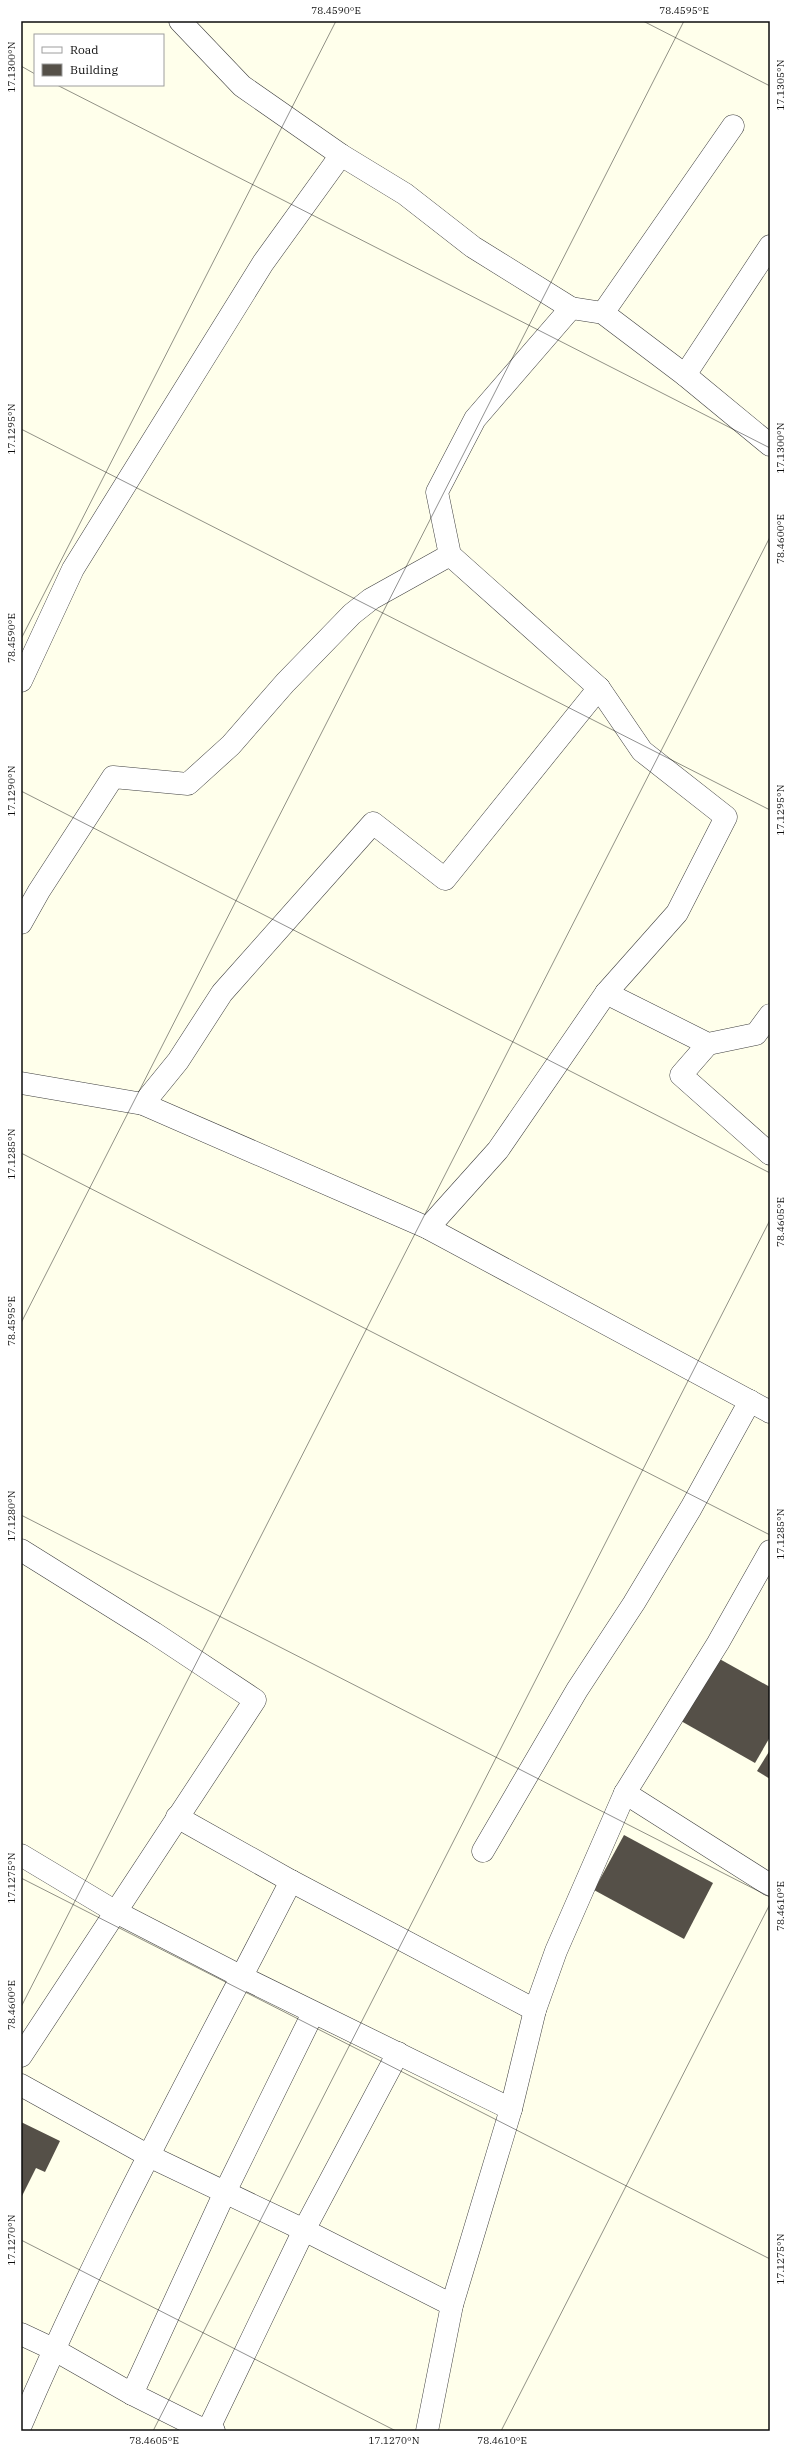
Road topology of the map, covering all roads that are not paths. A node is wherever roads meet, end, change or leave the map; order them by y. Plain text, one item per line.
1 (180, 21) edge
2 (733, 126) dead end
3 (341, 155) junction
4 (770, 246) edge
5 (571, 308) junction
6 (603, 313) junction
7 (684, 375) junction
8 (770, 445) edge
9 (450, 555) junction
10 (21, 681) edge
11 (599, 688) junction
12 (21, 923) edge
13 (606, 993) junction
14 (770, 1015) edge
15 (708, 1044) junction
16 (21, 1083) edge
17 (143, 1104) junction
18 (770, 1154) edge
19 (428, 1228) junction
20 (750, 1401) junction
21 (770, 1412) edge
22 (21, 1550) edge
23 (770, 1551) edge
24 (625, 1793) junction
25 (177, 1816) junction
26 (483, 1851) dead end
27 (21, 1855) edge
28 (291, 1881) junction
29 (770, 1885) edge
30 (116, 1912) junction
31 (242, 1977) junction
32 (535, 2010) junction
33 (313, 2013) junction
34 (398, 2053) junction
35 (21, 2056) edge
36 (21, 2085) edge
37 (511, 2109) junction
38 (149, 2156) junction
39 (225, 2192) junction
40 (304, 2230) junction
41 (452, 2305) junction
42 (21, 2334) edge
43 (53, 2349) junction
44 (132, 2394) junction
45 (21, 2425) edge
46 (212, 2430) edge
47 (427, 2431) edge

1 - 3 street
2 - 6 street
3 - 5 street
3 - 10 street
4 - 7 street
5 - 6 street
5 - 9 street
6 - 7 street
7 - 8 street
9 - 11 street
9 - 12 street
11 - 13 street
11 - 17 street
13 - 15 street
13 - 19 street
14 - 15 street
15 - 18 street
16 - 17 street
17 - 19 street
19 - 20 street
20 - 21 street
20 - 26 street
22 - 25 street
23 - 24 street
24 - 29 street
24 - 32 street
25 - 28 street
25 - 30 street
27 - 30 street
28 - 31 street
28 - 32 street
30 - 31 street
30 - 35 street
31 - 33 street
31 - 38 street
32 - 37 street
33 - 34 street
33 - 39 street
34 - 37 street
34 - 40 street
36 - 38 street
37 - 41 street
38 - 39 street
38 - 43 street
39 - 40 street
39 - 44 street
40 - 41 street
40 - 46 street
41 - 47 street
42 - 43 street
43 - 44 street
43 - 45 street
44 - 46 street

